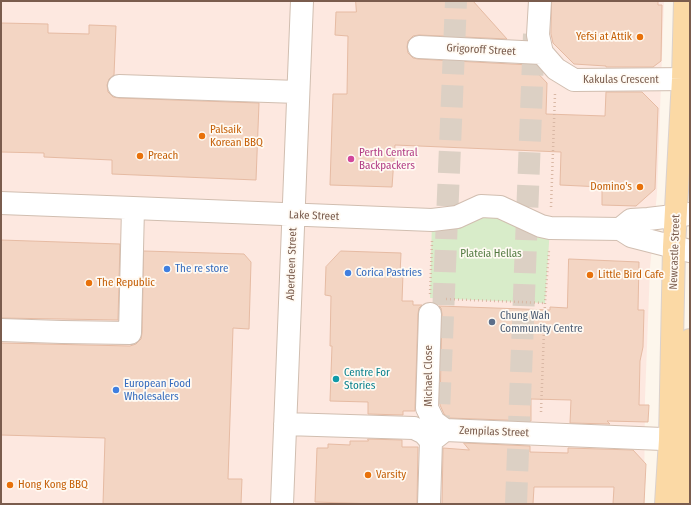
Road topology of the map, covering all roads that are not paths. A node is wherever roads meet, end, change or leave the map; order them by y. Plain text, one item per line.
1 (302, 1) edge
2 (540, 1) edge
3 (685, 1) edge
4 (420, 47) dead end
5 (542, 53) junction
6 (686, 79) edge
7 (119, 86) dead end
8 (298, 92) junction
9 (1, 203) edge
10 (133, 208) junction
11 (294, 215) junction
12 (683, 215) edge
13 (620, 228) junction
14 (682, 249) edge
15 (430, 306) road end
16 (1, 330) edge
17 (690, 340) edge
18 (285, 424) junction
19 (438, 436) junction
20 (678, 440) junction
21 (282, 504) edge
22 (429, 504) edge
23 (666, 504) edge
24 (685, 504) edge

1 - 8 street, Aberdeen Street
2 - 5 street, Kakulas Crescent
3 - 6 main road, Newcastle Street
4 - 5 street, Grigoroff Street
5 - 6 street, Kakulas Crescent
6 - 12 main road, Newcastle Street
7 - 8 street
8 - 11 street, Aberdeen Street
9 - 10 street, Lake Street
10 - 11 street, Lake Street
10 - 16 street
11 - 13 street, Lake Street
11 - 18 street, Aberdeen Street
12 - 13 street, Lake Street
12 - 14 main road, Newcastle Street
13 - 14 street, Lake Street
14 - 20 main road, Newcastle Street
15 - 19 street, Michael Close
17 - 20 main road, Newcastle Street
18 - 19 street
18 - 21 street, Aberdeen Street
19 - 20 street, Zempilas Street
19 - 22 street
20 - 23 main road, Newcastle Street
20 - 24 main road, Newcastle Street

